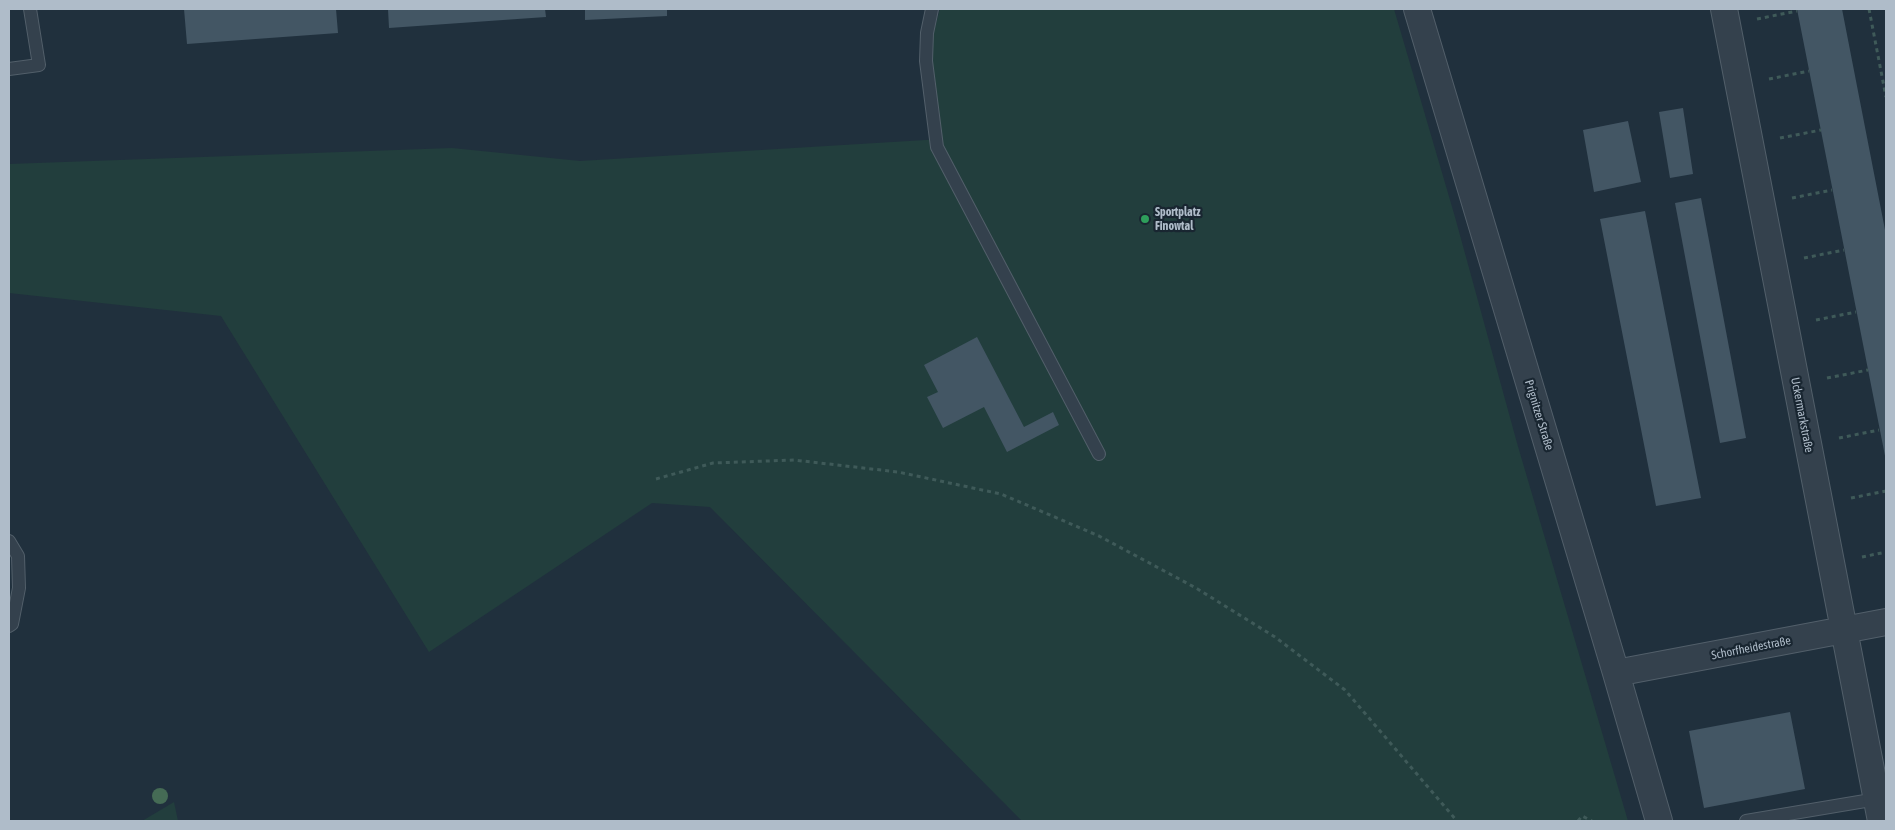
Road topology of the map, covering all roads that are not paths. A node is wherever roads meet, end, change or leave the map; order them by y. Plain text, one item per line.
1 (30, 9) edge
2 (932, 9) edge
3 (1417, 9) edge
4 (1724, 9) edge
5 (9, 69) edge
6 (1099, 454) dead end
7 (9, 541) edge
8 (1886, 622) edge
9 (9, 626) edge
10 (1844, 630) junction
11 (1616, 674) junction
12 (1879, 810) edge
13 (1773, 819) edge
14 (1659, 821) edge
15 (1746, 821) edge

1 - 5 lane
2 - 6 lane
3 - 11 street, Prignitzer Straße
4 - 10 street, Uckermarkstraße
7 - 9 lane
8 - 10 street, Schorfheidestraße
10 - 11 street, Schorfheidestraße
10 - 12 street, Uckermarkstraße
11 - 14 street, Prignitzer Straße
12 - 13 lane
13 - 15 lane

